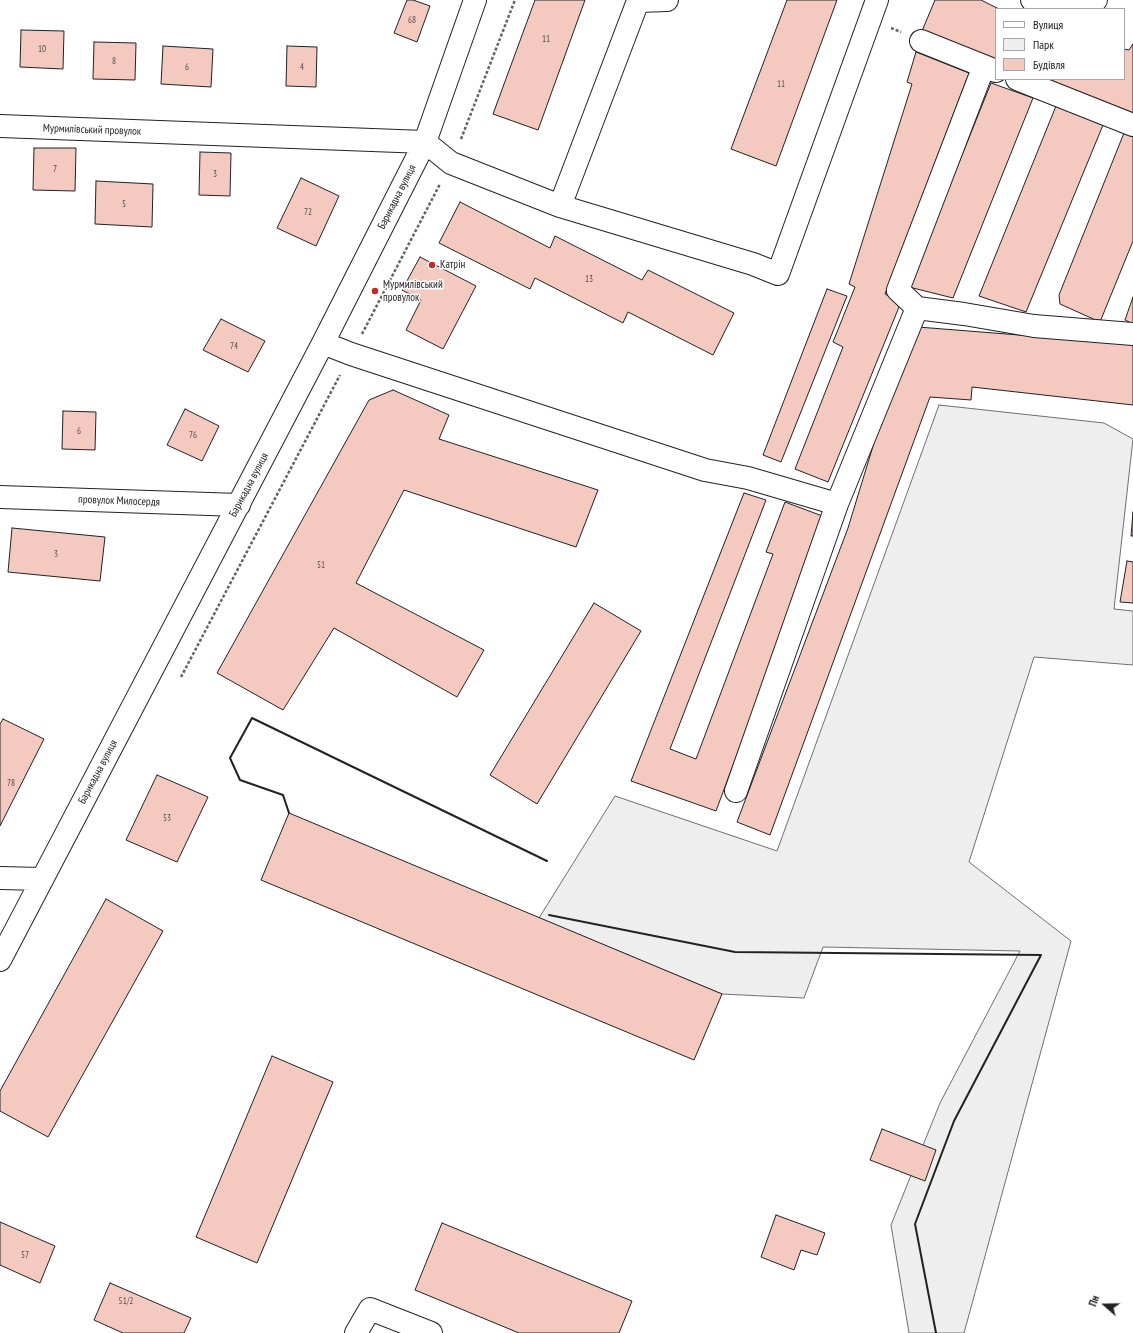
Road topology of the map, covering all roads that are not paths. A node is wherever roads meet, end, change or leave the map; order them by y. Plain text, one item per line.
1 (475, 0) edge
2 (667, 0) edge
3 (1032, 0) edge
4 (1096, 0) edge
5 (873, 10) edge
6 (921, 41) road end
7 (990, 68) edge
8 (1020, 80) edge
9 (1133, 125) edge
10 (0, 126) edge
11 (425, 142) junction
12 (560, 206) junction
13 (917, 308) junction
14 (1133, 334) edge
15 (323, 343) junction
16 (0, 497) edge
17 (837, 504) junction
18 (238, 505) junction
19 (736, 791) dead end
20 (0, 878) edge
21 (42, 879) junction
22 (0, 960) edge
23 (356, 1333) edge
24 (431, 1333) edge

1 - 11 street, Барикадна вулиця
2 - 12 street
3 - 4 street
5 - 12 street
6 - 7 street
7 - 13 street
8 - 9 street
10 - 11 street, Мурмилівський провулок
11 - 12 street
11 - 15 street, Барикадна вулиця
13 - 14 street
13 - 17 street
15 - 17 street
15 - 18 street, Барикадна вулиця
16 - 18 street, провулок Милосердя
17 - 19 street
18 - 21 street, Барикадна вулиця
20 - 21 street
21 - 22 street, Барикадна вулиця
23 - 24 street

